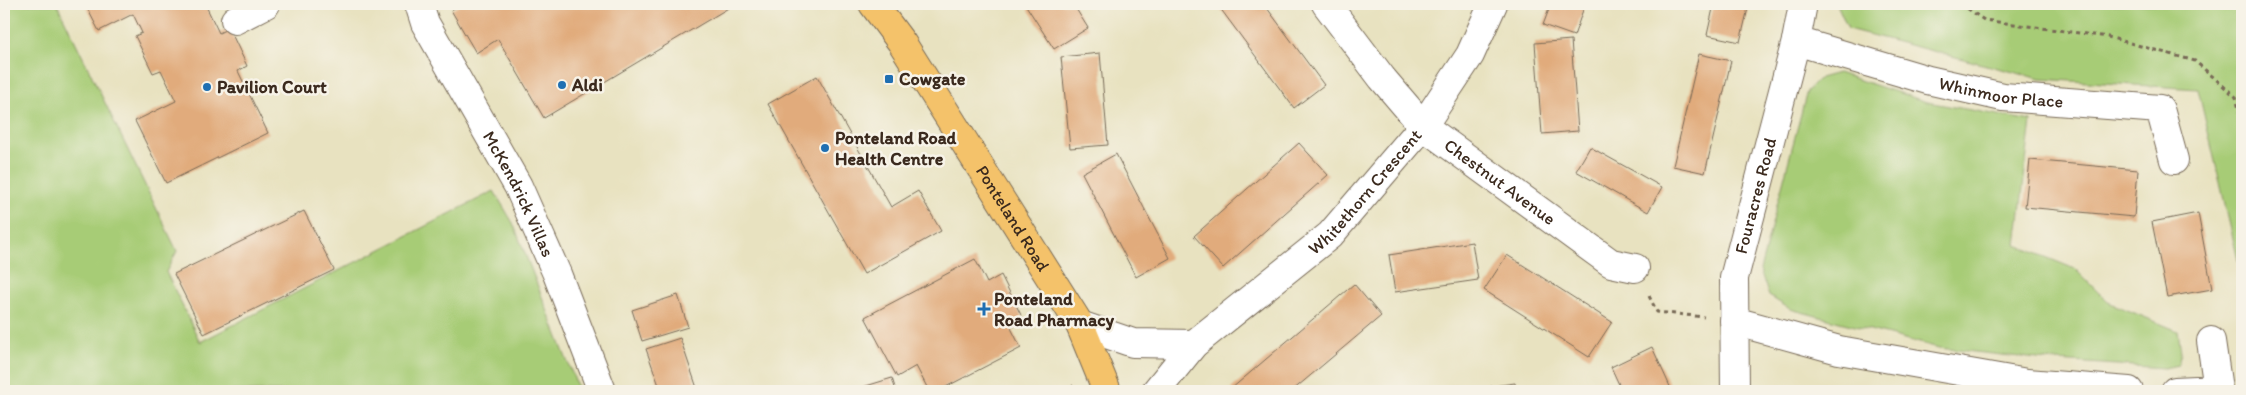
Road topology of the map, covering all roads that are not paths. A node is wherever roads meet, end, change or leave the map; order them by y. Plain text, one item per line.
1 (266, 4) edge
2 (419, 4) edge
3 (873, 4) edge
4 (1326, 4) edge
5 (1493, 4) edge
6 (1803, 4) edge
7 (235, 20) dead end
8 (1796, 40) junction
9 (1422, 126) junction
10 (2174, 160) dead end
11 (1635, 268) road end
12 (1734, 320) junction
13 (1080, 326) junction
14 (2211, 341) dead end
15 (1194, 344) junction
16 (602, 391) edge
17 (1107, 391) edge
18 (1156, 391) edge
19 (1735, 391) edge
20 (2129, 391) edge
21 (2175, 391) edge

1 - 7 street
2 - 16 street, McKendrick Villas
3 - 13 highway, Ponteland Road
4 - 9 street, Chestnut Avenue
5 - 9 street, Whitethorn Crescent
6 - 8 street, Fouracres Road
8 - 10 street, Whinmoor Place
8 - 12 street, Fouracres Road
9 - 11 street, Chestnut Avenue
9 - 15 street, Whitethorn Crescent
12 - 19 street, Fouracres Road
12 - 20 street
13 - 15 street
13 - 17 highway, Ponteland Road
14 - 21 street
15 - 18 street, Whitethorn Crescent

